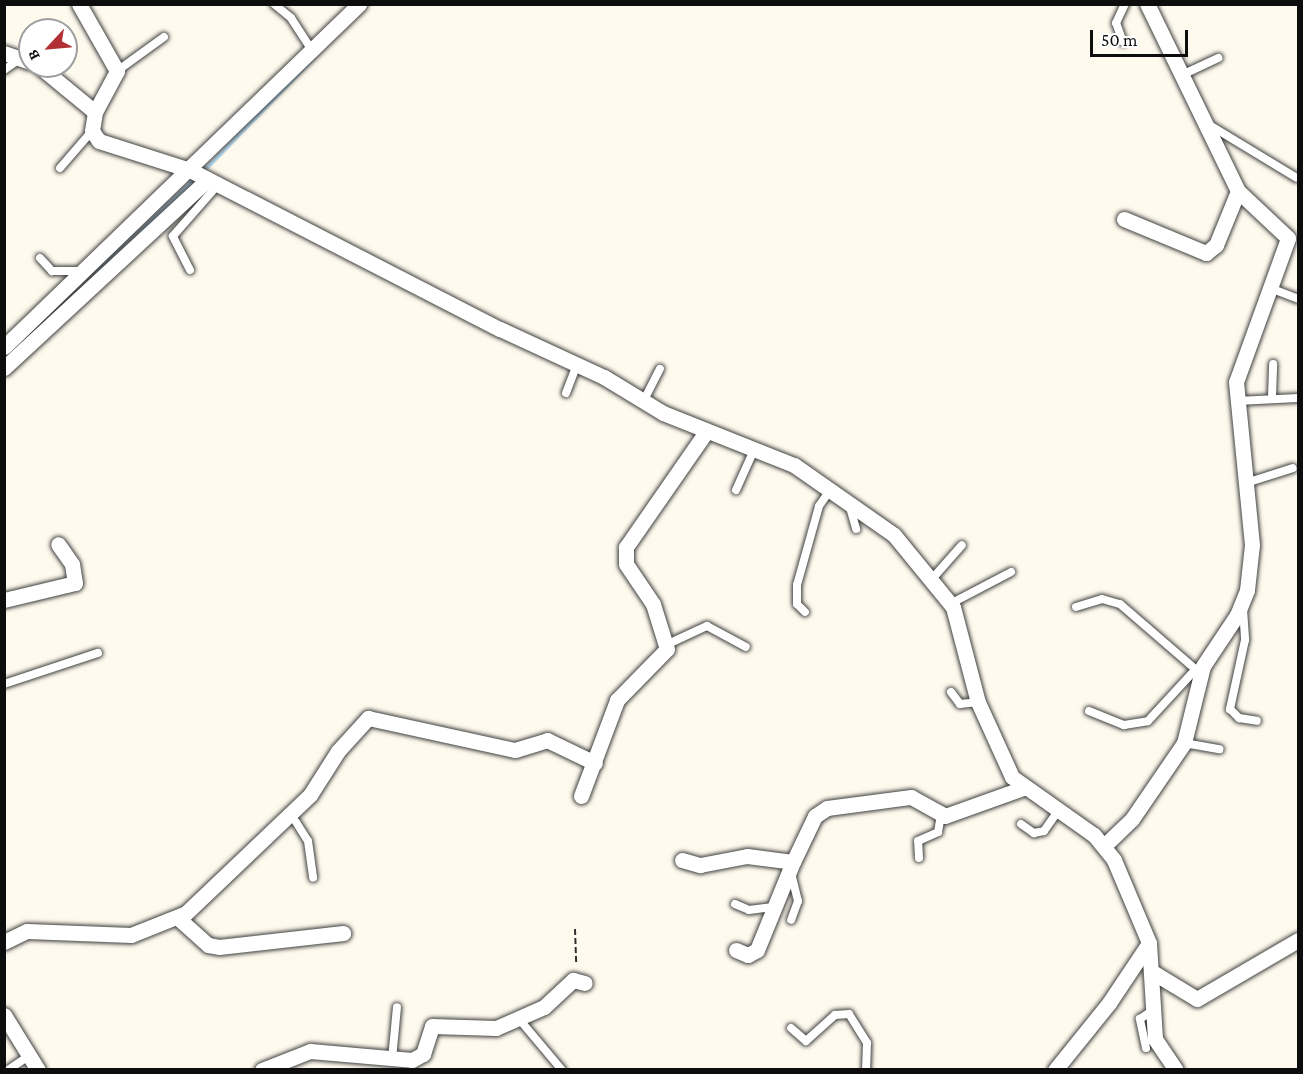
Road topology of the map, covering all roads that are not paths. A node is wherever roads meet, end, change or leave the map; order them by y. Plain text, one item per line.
1 (79, 4) edge
2 (274, 4) edge
3 (359, 4) edge
4 (1125, 4) edge
5 (1147, 4) edge
6 (164, 37) dead end
7 (1123, 42) dead end
8 (312, 50) junction
9 (1218, 58) dead end
10 (117, 71) junction
11 (1184, 74) junction
12 (54, 78) edge
13 (95, 112) junction
14 (1207, 123) junction
15 (92, 131) junction
16 (60, 168) dead end
17 (202, 178) junction
18 (1297, 178) dead end
19 (1238, 191) junction
20 (1124, 219) dead end
21 (1294, 234) edge
22 (40, 258) dead end
23 (190, 270) dead end
24 (86, 272) junction
25 (1270, 288) junction
26 (1299, 299) edge
27 (4, 347) edge
28 (577, 364) junction
29 (1273, 364) dead end
30 (4, 368) edge
31 (660, 369) dead end
32 (566, 393) dead end
33 (1272, 397) junction
34 (1299, 398) edge
35 (644, 400) junction
36 (1237, 401) junction
37 (706, 432) junction
38 (754, 450) junction
39 (1293, 468) dead end
40 (1246, 483) junction
41 (832, 488) junction
42 (736, 490) dead end
43 (848, 500) junction
44 (856, 529) dead end
45 (58, 544) dead end
46 (962, 545) dead end
47 (1011, 572) dead end
48 (932, 579) junction
49 (4, 600) edge
50 (1242, 602) junction
51 (951, 604) junction
52 (1077, 607) dead end
53 (805, 612) dead end
54 (668, 644) junction
55 (746, 647) dead end
56 (98, 653) dead end
57 (1197, 672) junction
58 (4, 684) edge
59 (951, 692) dead end
60 (978, 702) junction
61 (1089, 711) dead end
62 (1257, 721) dead end
63 (1184, 742) junction
64 (1219, 749) dead end
65 (595, 763) junction
66 (1023, 788) junction
67 (581, 796) dead end
68 (1058, 812) junction
69 (941, 815) junction
70 (293, 818) junction
71 (1021, 824) dead end
72 (1105, 845) junction
73 (919, 858) dead end
74 (682, 860) dead end
75 (791, 866) junction
76 (313, 878) dead end
77 (735, 904) dead end
78 (777, 908) junction
79 (178, 918) junction
80 (791, 920) dead end
81 (342, 933) dead end
82 (1299, 940) edge
83 (4, 942) edge
84 (1149, 943) junction
85 (736, 950) dead end
86 (1154, 973) junction
87 (580, 981) road end
88 (397, 1007) dead end
89 (1152, 1011) junction
90 (4, 1015) edge
91 (519, 1019) junction
92 (791, 1028) dead end
93 (1146, 1048) dead end
94 (30, 1055) junction
95 (392, 1060) junction
96 (281, 1065) edge
97 (8, 1070) edge
98 (38, 1070) edge
99 (262, 1070) edge
100 (562, 1070) edge
101 (866, 1070) edge
102 (1054, 1070) edge
103 (1176, 1070) edge

1 - 10 street
2 - 8 lane
3 - 8 street
4 - 7 lane
5 - 11 street
6 - 10 lane
8 - 17 street
9 - 11 lane
10 - 13 street
11 - 14 street
12 - 13 street
13 - 15 street
14 - 18 lane
14 - 19 street
15 - 16 lane
15 - 17 street
17 - 23 lane
17 - 24 street
17 - 28 street
17 - 30 street
19 - 20 street
19 - 21 street
21 - 25 street
22 - 24 lane
24 - 27 street
25 - 26 lane
25 - 36 street
28 - 32 lane
28 - 35 street
29 - 33 lane
31 - 35 lane
33 - 34 lane
33 - 36 lane
35 - 37 street
36 - 40 street
37 - 38 street
37 - 54 street
38 - 41 street
38 - 42 lane
39 - 40 lane
40 - 50 street
41 - 43 street
41 - 53 lane
43 - 44 lane
43 - 48 street
45 - 49 street
46 - 48 lane
47 - 51 lane
48 - 51 street
50 - 57 street
50 - 62 lane
51 - 60 street
52 - 57 lane
54 - 55 lane
54 - 65 street
56 - 58 lane
57 - 61 lane
57 - 63 street
59 - 60 lane
60 - 66 street
63 - 64 lane
63 - 72 street
65 - 67 street
65 - 70 street
66 - 68 street
66 - 69 street
68 - 71 lane
68 - 72 street
69 - 73 lane
69 - 75 street
70 - 76 lane
70 - 79 street
72 - 84 street
74 - 75 street
75 - 78 street
75 - 80 lane
77 - 78 lane
78 - 85 street
79 - 81 street
79 - 83 street
82 - 86 street
84 - 86 street
84 - 102 street
86 - 89 street
87 - 91 street
88 - 95 lane
89 - 93 lane
89 - 103 street
90 - 94 street
91 - 95 street
91 - 100 lane
92 - 101 lane
94 - 97 lane
94 - 98 street
95 - 96 street
96 - 99 street

